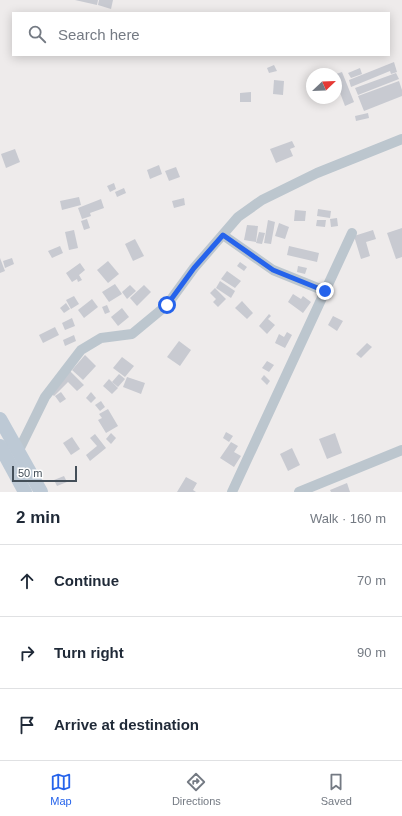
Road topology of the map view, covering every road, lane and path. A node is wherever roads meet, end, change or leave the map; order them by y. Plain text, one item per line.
1 (402, 139) edge
2 (352, 233) dead end
3 (223, 235) junction
4 (325, 291) junction
5 (0, 419) edge
6 (0, 446) edge
7 (402, 450) edge
8 (18, 452) junction
9 (21, 489) edge
10 (41, 492) edge
11 (232, 492) edge
12 (299, 492) edge

1 - 3 street
2 - 4 street
3 - 4 street
3 - 8 street
4 - 11 street
5 - 8 main road
6 - 9 main road
7 - 12 street
8 - 10 main road

